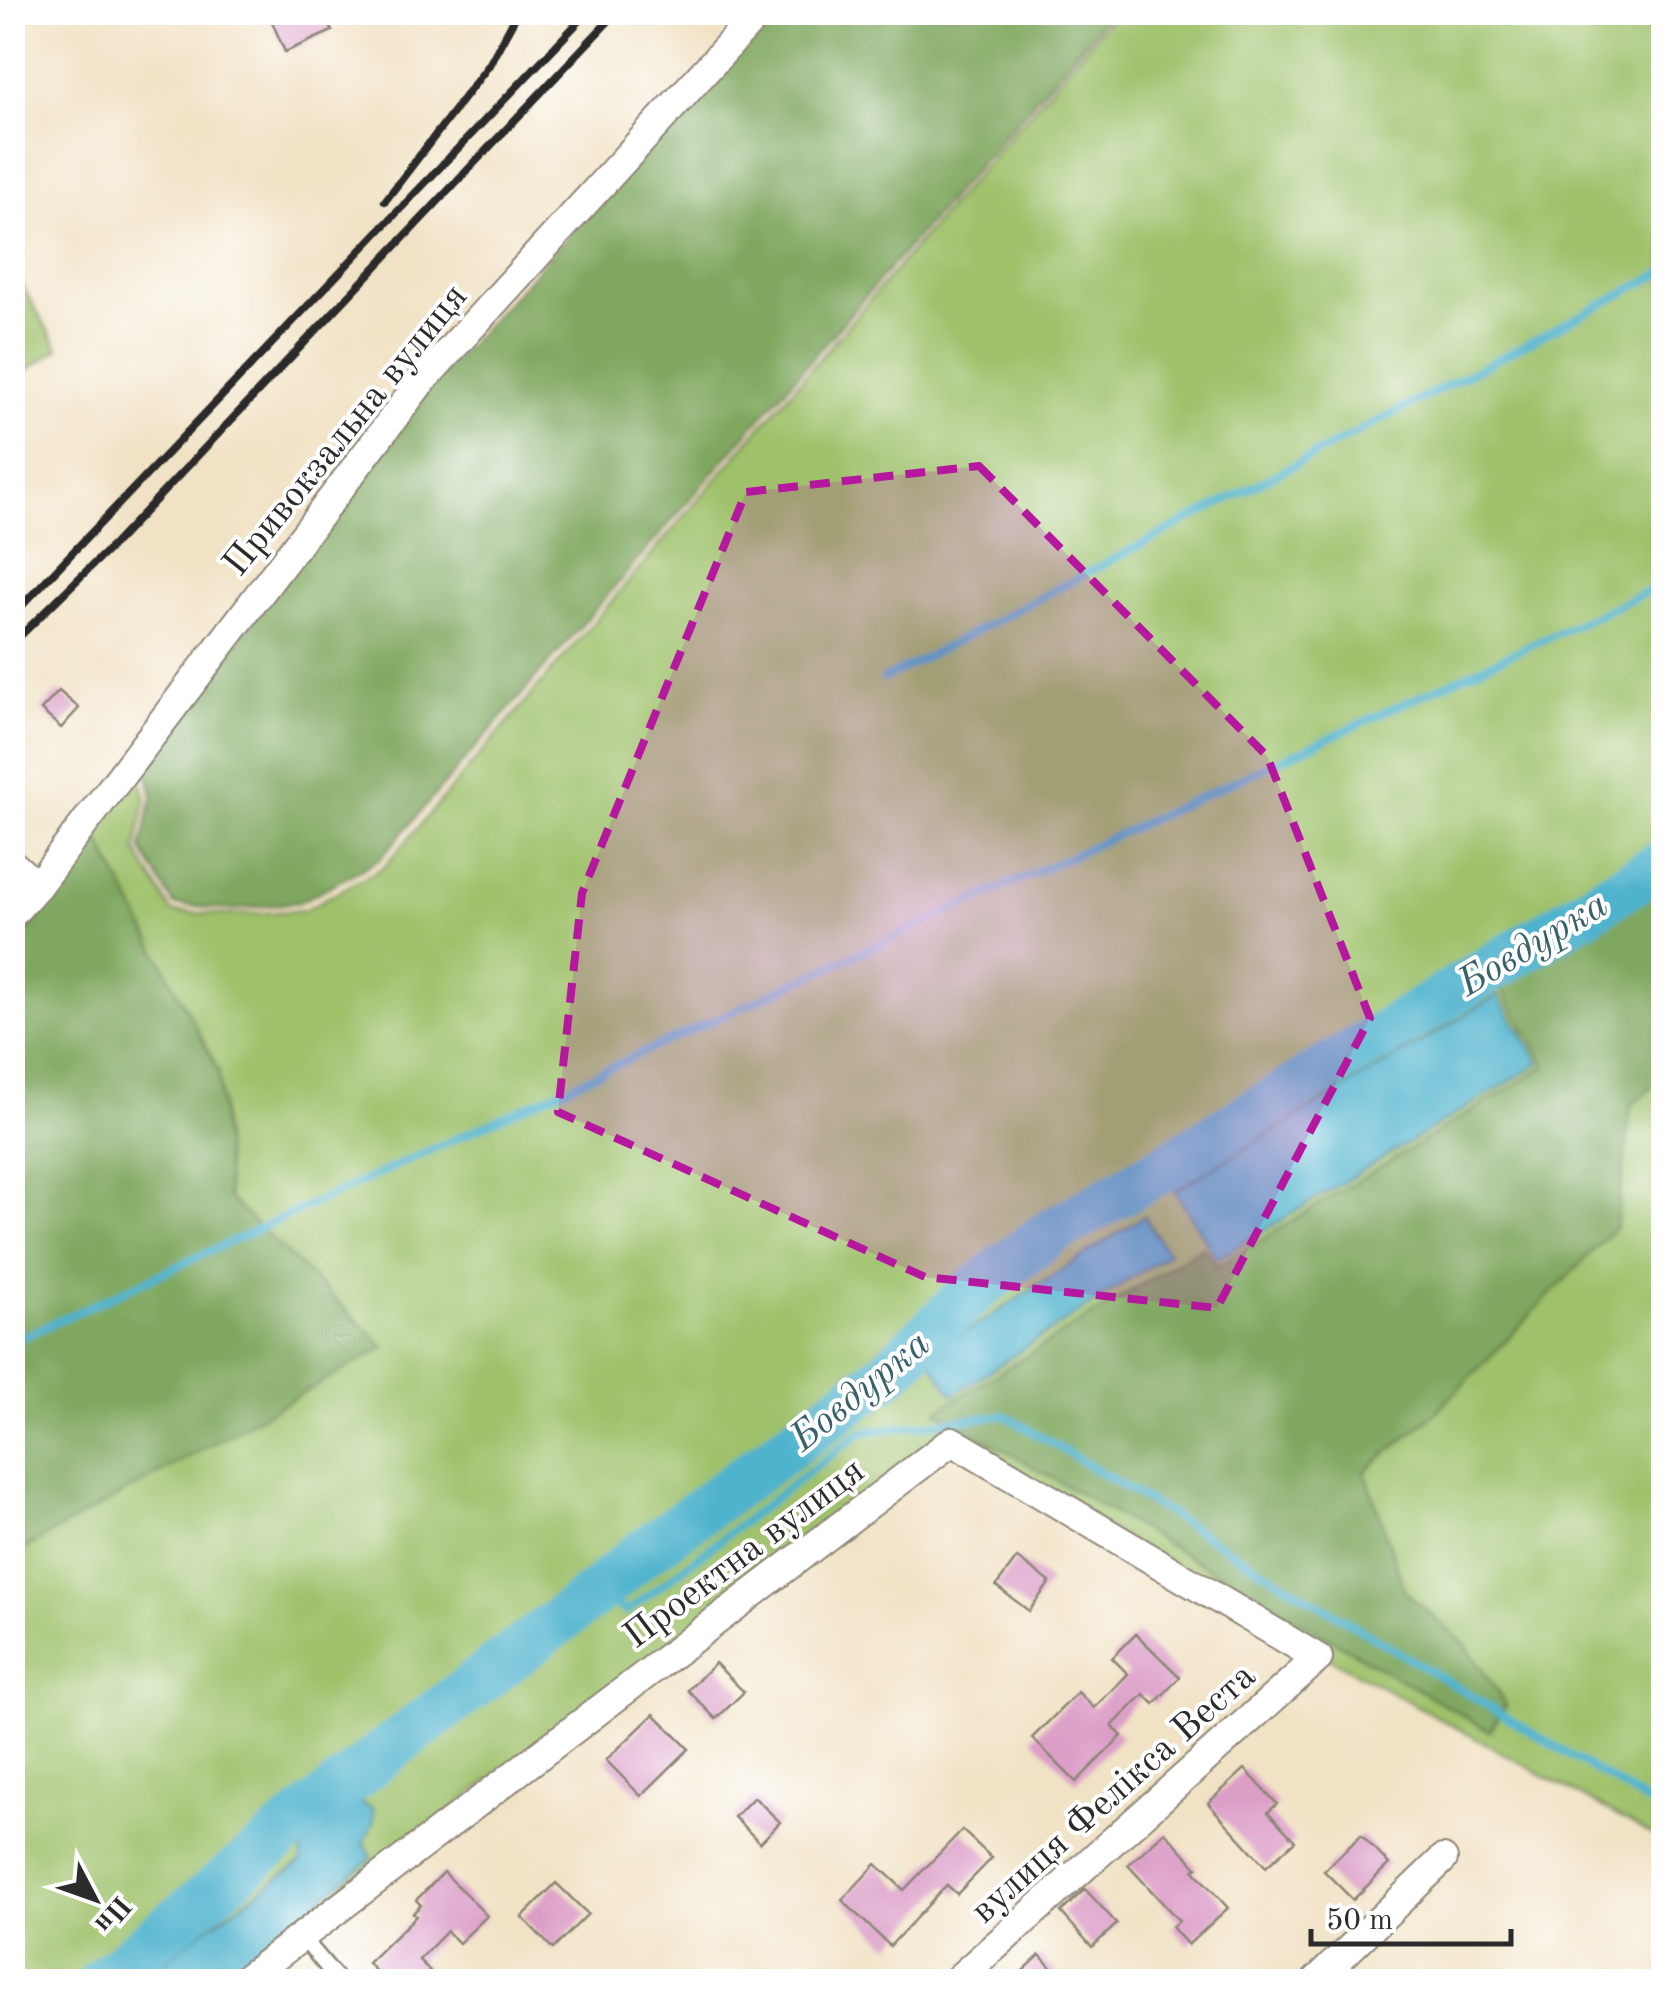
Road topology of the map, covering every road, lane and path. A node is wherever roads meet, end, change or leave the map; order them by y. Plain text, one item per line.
1 (760, 12) edge
2 (12, 864) edge
3 (37, 886) junction
4 (12, 914) edge
5 (1318, 1658) joint
6 (1443, 1859) dead end
7 (301, 1936) junction
8 (242, 1982) edge
9 (340, 1982) edge
10 (955, 1982) edge
11 (1315, 1982) edge

1 - 3 street, Привокзальна вулиця
2 - 3 street
3 - 4 street, Привокзальна вулиця
5 - 7 street, Проектна вулиця
5 - 10 street, вулиця Фелікса Веста
6 - 11 street
7 - 8 street, Проектна вулиця
7 - 9 lane

